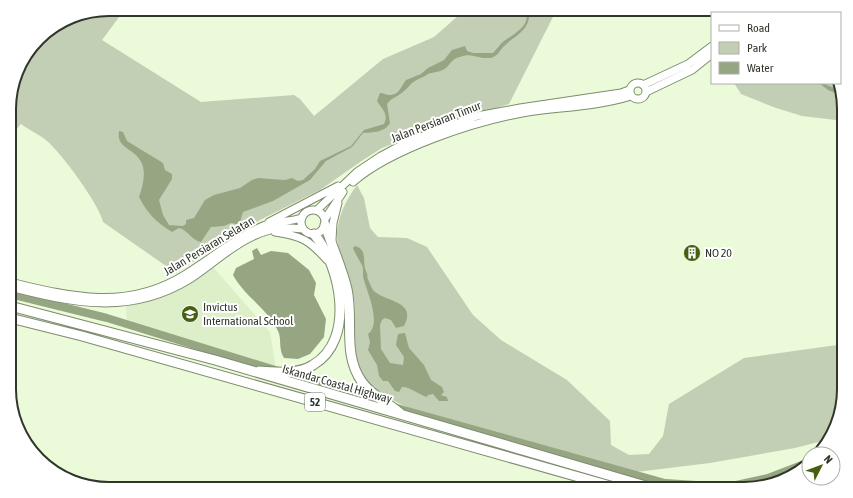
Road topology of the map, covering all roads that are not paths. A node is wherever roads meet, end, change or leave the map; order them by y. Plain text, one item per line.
1 (711, 47) edge
2 (711, 55) edge
3 (645, 88) junction
4 (630, 93) junction
5 (357, 172) junction
6 (346, 189) junction
7 (317, 210) junction
8 (302, 218) junction
9 (325, 222) junction
10 (266, 228) junction
11 (303, 228) junction
12 (314, 234) junction
13 (333, 250) junction
14 (330, 263) junction
15 (16, 284) edge
16 (16, 288) edge
17 (16, 308) edge
18 (16, 320) edge
19 (246, 370) junction
20 (404, 416) junction
21 (596, 482) edge
22 (632, 482) edge

1 - 3 street, Jalan Persiaran Timur
2 - 3 street, Jalan Persiaran Timur
3 - 4 street, Jalan Persiaran Timur
3 - 4 street, Jalan Persiaran Timur
4 - 5 street, Jalan Persiaran Timur
4 - 6 street, Jalan Persiaran Timur
5 - 7 street, Jalan Persiaran Timur
5 - 10 street
6 - 9 street, Jalan Persiaran Timur
6 - 13 street
7 - 8 street
7 - 9 street
8 - 10 street, Jalan Persiaran Selatan
8 - 11 street
9 - 12 street
9 - 13 highway
10 - 11 street, Jalan Persiaran Selatan
10 - 14 street
10 - 15 street, Jalan Persiaran Selatan
10 - 16 street, Jalan Persiaran Selatan
11 - 12 street
12 - 14 highway
13 - 20 highway
14 - 19 highway
17 - 19 highway, Iskandar Coastal Highway / 52
18 - 21 highway, Iskandar Coastal Highway / 52
19 - 20 highway, Iskandar Coastal Highway / 52
20 - 22 highway, Iskandar Coastal Highway / 52

